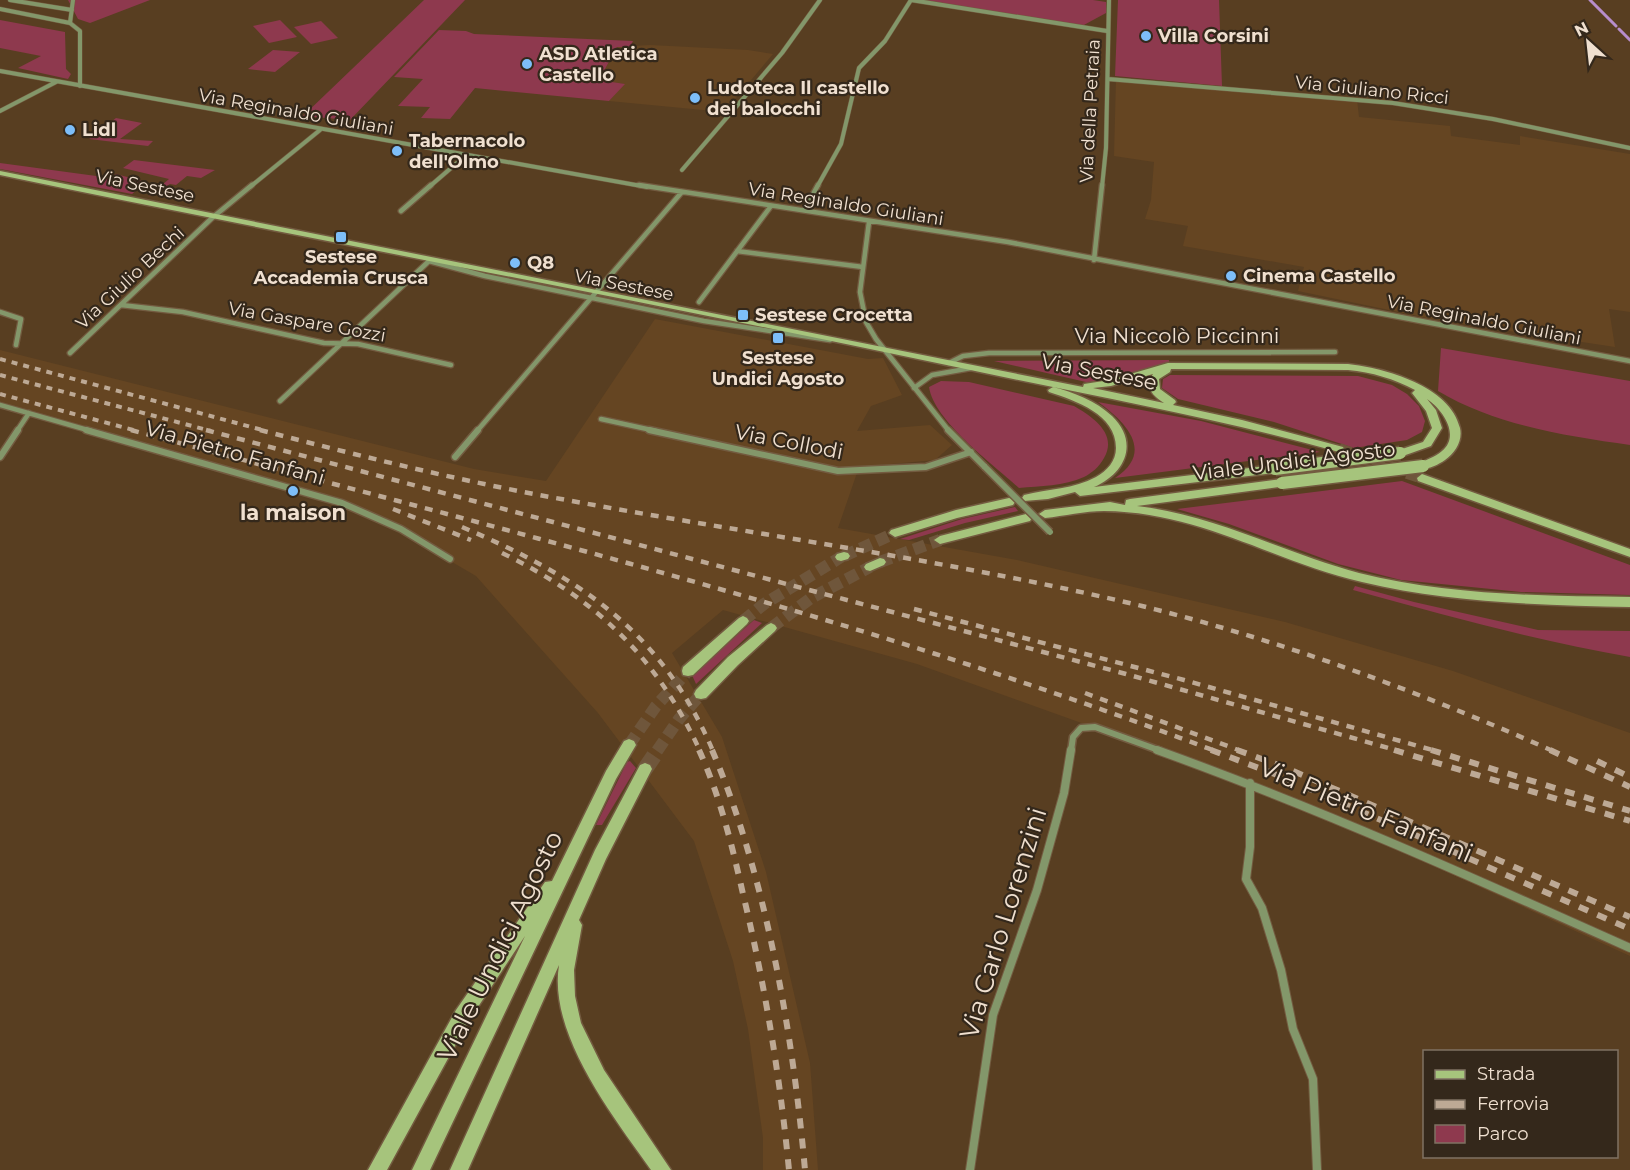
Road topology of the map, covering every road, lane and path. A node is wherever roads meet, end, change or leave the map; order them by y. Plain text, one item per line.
1 (10, 0) edge
2 (73, 0) edge
3 (820, 0) edge
4 (911, 0) edge
5 (1109, 0) edge
6 (0, 9) edge
7 (72, 10) junction
8 (70, 23) junction
9 (1107, 31) junction
10 (0, 71) edge
11 (1108, 79) junction
12 (56, 82) junction
13 (80, 86) junction
14 (0, 111) edge
15 (320, 130) junction
16 (1630, 148) edge
17 (465, 156) junction
18 (682, 170) dead end
19 (0, 175) edge
20 (681, 193) junction
21 (771, 206) junction
22 (804, 210) junction
23 (401, 211) dead end
24 (213, 218) junction
25 (869, 222) junction
26 (737, 251) junction
27 (1094, 260) junction
28 (429, 261) junction
29 (863, 267) junction
30 (595, 294) junction
31 (699, 302) dead end
32 (121, 305) junction
33 (0, 312) edge
34 (342, 343) junction
35 (16, 345) dead end
36 (884, 349) junction
37 (1335, 352) dead end
38 (70, 353) dead end
39 (1630, 361) edge
40 (948, 363) junction
41 (451, 365) dead end
42 (1195, 366) junction
43 (972, 368) junction
44 (995, 372) junction
45 (1405, 382) junction
46 (1067, 386) junction
47 (914, 388) junction
48 (280, 401) dead end
49 (0, 405) edge
50 (29, 413) junction
51 (1202, 413) junction
52 (601, 419) dead end
53 (1339, 449) tunnel mouth
54 (970, 452) junction
55 (0, 457) edge
56 (455, 457) dead end
57 (1423, 472) junction
58 (1041, 496) junction
59 (1028, 498) dead end
60 (1009, 502) dead end
61 (1102, 507) junction
62 (1045, 514) dead end
63 (1026, 518) dead end
64 (1050, 532) dead end
65 (895, 533) tunnel mouth
66 (940, 540) tunnel mouth
67 (1630, 553) edge
68 (450, 559) dead end
69 (1630, 602) edge
70 (743, 621) tunnel mouth
71 (771, 628) tunnel mouth
72 (688, 671) tunnel mouth
73 (700, 694) tunnel mouth
74 (1081, 728) joint
75 (629, 745) tunnel mouth
76 (645, 769) tunnel mouth
77 (1250, 783) junction
78 (572, 854) junction
79 (577, 907) junction
80 (1630, 948) edge
81 (376, 1170) edge
82 (421, 1170) edge
83 (459, 1170) edge
84 (662, 1170) edge
85 (970, 1170) edge
86 (1317, 1170) edge

1 - 7 street
2 - 7 street
3 - 18 street
4 - 9 street
4 - 22 street
5 - 9 street, Via della Petraia
6 - 8 street
7 - 8 street
8 - 13 street
9 - 11 street, Via della Petraia
10 - 12 street, Via Reginaldo Giuliani
11 - 16 street, Via Giuliano Ricci
11 - 27 street, Via della Petraia
12 - 13 street, Via Reginaldo Giuliani
12 - 14 street
13 - 15 street, Via Reginaldo Giuliani
15 - 17 street, Via Reginaldo Giuliani
15 - 24 street, Via Giulio Bechi
17 - 20 street, Via Reginaldo Giuliani
17 - 23 street
19 - 24 main road, Via Sestese
20 - 21 street, Via Reginaldo Giuliani
20 - 30 street
21 - 22 street, Via Reginaldo Giuliani
21 - 26 street
22 - 25 street, Via Reginaldo Giuliani
24 - 28 main road, Via Sestese
24 - 32 street, Via Giulio Bechi
25 - 27 street, Via Reginaldo Giuliani
25 - 29 street
26 - 29 street
26 - 31 street
27 - 39 street, Via Reginaldo Giuliani
28 - 30 main road, Via Sestese
28 - 34 street
29 - 36 street
30 - 36 main road, Via Sestese
30 - 56 street
32 - 34 street, Via Gaspare Gozzi
32 - 38 street, Via Giulio Bechi
33 - 35 street
34 - 41 street, Via Gaspare Gozzi
34 - 48 street
36 - 40 main road, Via Sestese
36 - 47 street
37 - 40 street, Via Niccolò Piccinni
40 - 43 main road, Via Sestese
42 - 45 main road, Viale Undici Agosto
42 - 46 main road, Viale Undici Agosto
42 - 51 main road, Viale Undici Agosto
43 - 44 main road, Via Sestese
43 - 47 street
44 - 46 main road, Via Sestese
44 - 58 main road, Viale Undici Agosto
45 - 57 main road, Viale Undici Agosto
45 - 58 main road, Viale Undici Agosto, bridge
46 - 51 main road, Via Sestese
47 - 54 street
49 - 50 street, Via Pietro Fanfani
50 - 55 street
50 - 68 street, Via Pietro Fanfani
51 - 53 main road, Via Sestese
52 - 54 street, Via Collodi
54 - 64 street, bridge
57 - 61 main road, Viale Undici Agosto, bridge
57 - 67 main road
58 - 59 main road, Viale Undici Agosto
60 - 65 main road
61 - 62 main road, Viale Undici Agosto
61 - 69 main road
63 - 66 main road
70 - 72 main road
71 - 73 main road
74 - 77 street, Via Pietro Fanfani
74 - 85 street, Via Carlo Lorenzini
75 - 78 main road, Viale Undici Agosto
76 - 79 main road
77 - 80 street, Via Pietro Fanfani
77 - 86 street
78 - 81 main road
78 - 82 main road, Viale Undici Agosto
79 - 83 main road
79 - 84 main road

